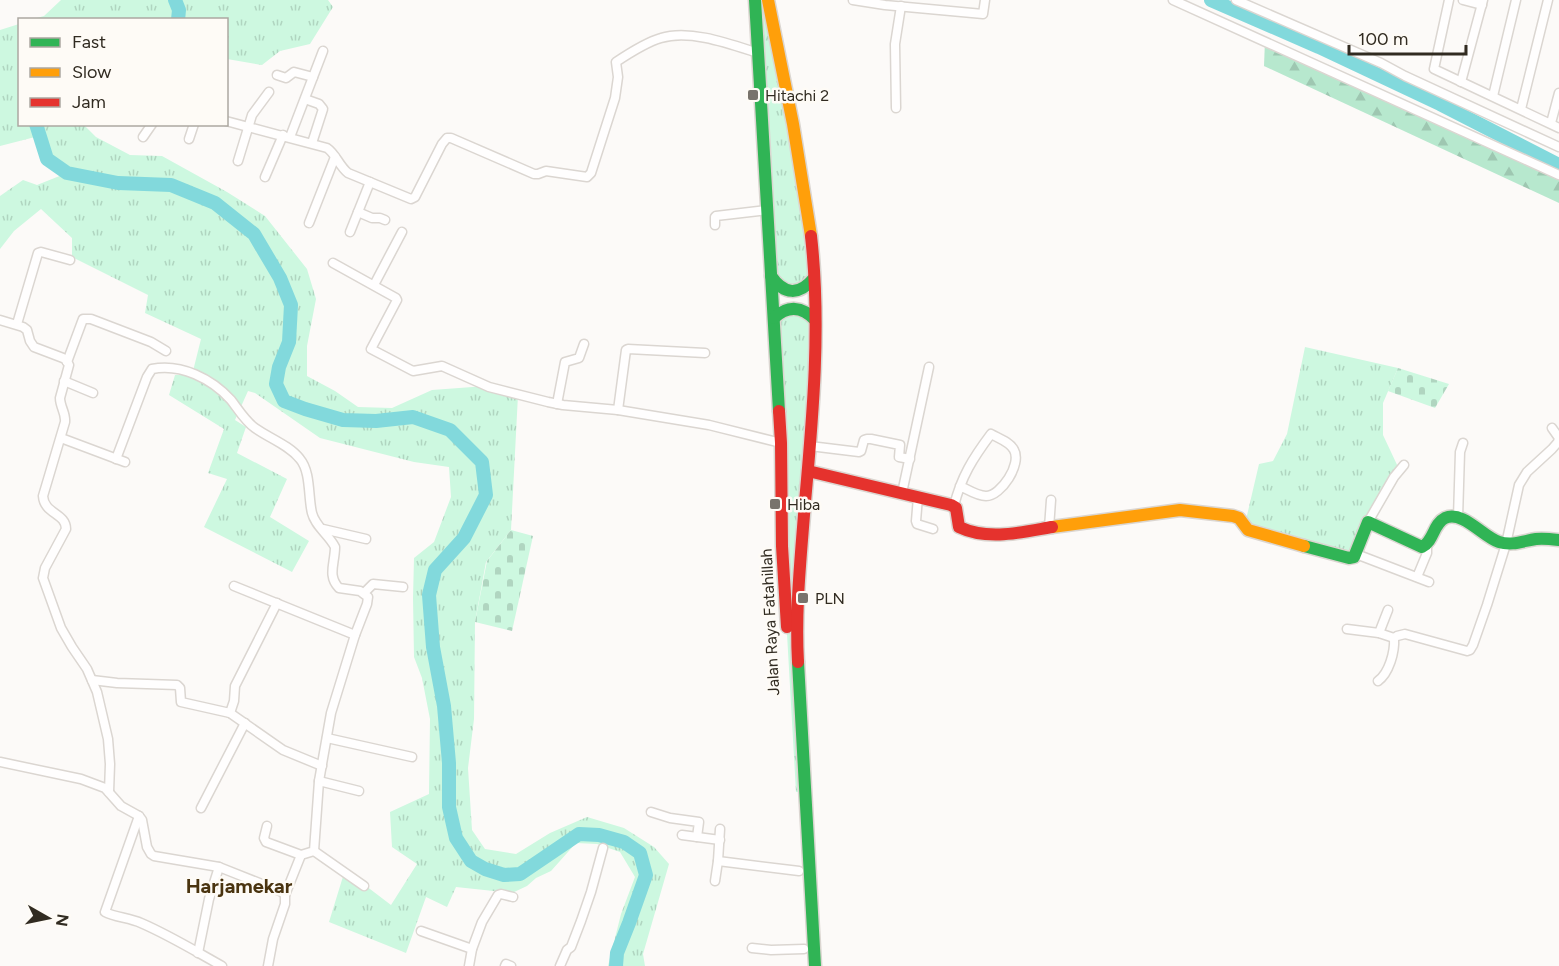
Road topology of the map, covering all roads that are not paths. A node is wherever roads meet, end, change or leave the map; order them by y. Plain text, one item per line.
1 (755, 0) edge
2 (768, 0) edge
3 (852, 0) edge
4 (985, 0) edge
5 (1173, 0) edge
6 (1236, 0) edge
7 (1449, 0) edge
8 (1463, 0) edge
9 (1516, 0) edge
10 (1548, 0) edge
11 (1482, 2) edge
12 (902, 6) junction
13 (323, 51) dead end
14 (758, 52) junction
15 (277, 75) dead end
16 (313, 77) junction
17 (1461, 82) junction
18 (269, 92) dead end
19 (1559, 93) edge
20 (1493, 96) junction
21 (305, 99) junction
22 (896, 108) dead end
23 (1521, 109) junction
24 (228, 122) edge
25 (1555, 125) edge
26 (151, 126) edge
27 (193, 126) edge
28 (249, 127) junction
29 (287, 136) junction
30 (143, 137) dead end
31 (189, 139) dead end
32 (312, 143) junction
33 (1559, 147) edge
34 (335, 157) junction
35 (238, 161) dead end
36 (1559, 175) edge
37 (265, 177) dead end
38 (370, 182) junction
39 (767, 210) junction
40 (358, 212) junction
41 (385, 220) dead end
42 (309, 223) dead end
43 (715, 225) dead end
44 (350, 232) dead end
45 (402, 232) dead end
46 (70, 260) dead end
47 (333, 263) dead end
48 (771, 276) junction
49 (814, 278) junction
50 (374, 285) junction
51 (774, 318) junction
52 (0, 320) edge
53 (815, 320) junction
54 (17, 324) junction
55 (584, 344) dead end
56 (166, 351) dead end
57 (705, 353) dead end
58 (67, 362) junction
59 (929, 367) dead end
60 (64, 381) junction
61 (93, 393) dead end
62 (557, 404) junction
63 (618, 410) junction
64 (1552, 428) dead end
65 (61, 438) junction
66 (781, 443) junction
67 (1463, 443) dead end
68 (810, 446) junction
69 (910, 459) junction
70 (1404, 465) dead end
71 (808, 471) junction
72 (960, 486) junction
73 (902, 493) junction
74 (918, 497) junction
75 (1051, 500) dead end
76 (954, 506) junction
77 (1458, 518) junction
78 (1368, 522) junction
79 (1049, 528) junction
80 (933, 529) dead end
81 (323, 530) junction
82 (366, 539) dead end
83 (1559, 540) edge
84 (1506, 544) junction
85 (1427, 545) junction
86 (1356, 554) junction
87 (1417, 577) junction
88 (1429, 582) dead end
89 (234, 586) dead end
90 (403, 587) dead end
91 (364, 593) junction
92 (277, 603) junction
93 (1388, 610) dead end
94 (1347, 629) dead end
95 (1379, 633) junction
96 (355, 636) junction
97 (1394, 639) junction
98 (92, 680) junction
99 (1378, 681) dead end
100 (230, 713) junction
101 (245, 723) junction
102 (327, 738) junction
103 (412, 757) dead end
104 (0, 762) edge
105 (322, 766) junction
106 (319, 781) junction
107 (359, 791) dead end
108 (109, 792) junction
109 (800, 792) junction
110 (201, 808) dead end
111 (651, 812) dead end
112 (139, 816) junction
113 (267, 826) dead end
114 (720, 829) dead end
115 (682, 835) dead end
116 (697, 837) junction
117 (720, 840) junction
118 (603, 848) dead end
119 (314, 851) junction
120 (301, 855) junction
121 (718, 861) junction
122 (219, 867) junction
123 (799, 871) junction
124 (715, 881) dead end
125 (364, 886) dead end
126 (285, 895) junction
127 (513, 897) dead end
128 (421, 931) dead end
129 (752, 948) dead end
130 (472, 949) junction
131 (804, 949) junction
132 (198, 953) junction
133 (222, 966) edge
134 (268, 966) edge
135 (469, 966) edge
136 (505, 966) edge
137 (511, 966) edge
138 (560, 966) edge
139 (805, 966) edge
140 (815, 966) edge

1 - 14 main road, Jalan Raya Fatahillah
2 - 49 main road, Jalan Raya Fatahillah
3 - 12 street
4 - 12 street
5 - 36 street
6 - 33 street
7 - 17 street
8 - 11 street
9 - 20 street
10 - 23 street
11 - 17 street
12 - 22 street
13 - 16 street
14 - 38 street
14 - 39 main road, Jalan Raya Fatahillah
15 - 16 street
16 - 21 street
17 - 20 street
18 - 28 street
19 - 25 street
20 - 23 street
21 - 29 street
21 - 32 street
23 - 25 street
24 - 28 street
26 - 30 street
27 - 31 street
28 - 29 street
28 - 35 street
29 - 32 street
29 - 37 street
32 - 34 street
34 - 38 street
34 - 42 street
38 - 40 street
39 - 43 street
39 - 48 main road, Jalan Raya Fatahillah
40 - 41 street
40 - 44 street
45 - 50 street
46 - 54 street
47 - 50 street
48 - 49 main road
48 - 51 main road, Jalan Raya Fatahillah
49 - 53 main road, Jalan Raya Fatahillah
50 - 62 street
51 - 53 main road
51 - 66 main road, Jalan Raya Fatahillah
52 - 54 street
53 - 68 main road, Jalan Raya Fatahillah
54 - 58 street
55 - 62 street
56 - 58 street
57 - 63 street
58 - 60 street
59 - 69 street
60 - 61 street
60 - 65 street
62 - 63 street
63 - 66 street
64 - 84 street
65 - 81 street
65 - 98 street
66 - 109 main road, Jalan Raya Fatahillah
67 - 77 street
68 - 69 street
68 - 71 main road, Jalan Raya Fatahillah
69 - 73 street
70 - 78 street
71 - 73 main road
71 - 109 main road, Jalan Raya Fatahillah
72 - 72 street
72 - 76 street
73 - 74 main road
74 - 76 main road
74 - 80 street
75 - 79 street
76 - 79 main road
77 - 84 main road
77 - 85 main road
78 - 85 main road
78 - 86 main road
79 - 86 main road
81 - 82 street
81 - 91 street
83 - 84 main road
84 - 97 street
85 - 87 street
86 - 87 street
87 - 88 street
89 - 92 street
90 - 91 street
91 - 96 street
92 - 96 street
92 - 100 street
93 - 95 street
94 - 95 street
95 - 97 street
96 - 102 street
97 - 99 street
98 - 100 street
98 - 108 street
100 - 101 street
101 - 105 street
101 - 110 street
102 - 103 street
102 - 105 street
104 - 108 street
105 - 106 street
106 - 107 street
106 - 119 street
108 - 112 street
109 - 123 main road, Jalan Raya Fatahillah
109 - 140 main road, Jalan Raya Fatahillah
111 - 116 street
112 - 122 street
112 - 132 street
113 - 120 street
114 - 117 street
115 - 116 street
116 - 117 street
117 - 121 street
118 - 138 street
119 - 120 street
119 - 125 street
120 - 126 street
121 - 123 street
121 - 124 street
122 - 126 street
122 - 132 street
123 - 131 main road, Jalan Raya Fatahillah
126 - 134 street
127 - 130 street
128 - 130 street
129 - 131 street
130 - 135 street
131 - 139 main road, Jalan Raya Fatahillah
132 - 133 street
136 - 137 street

